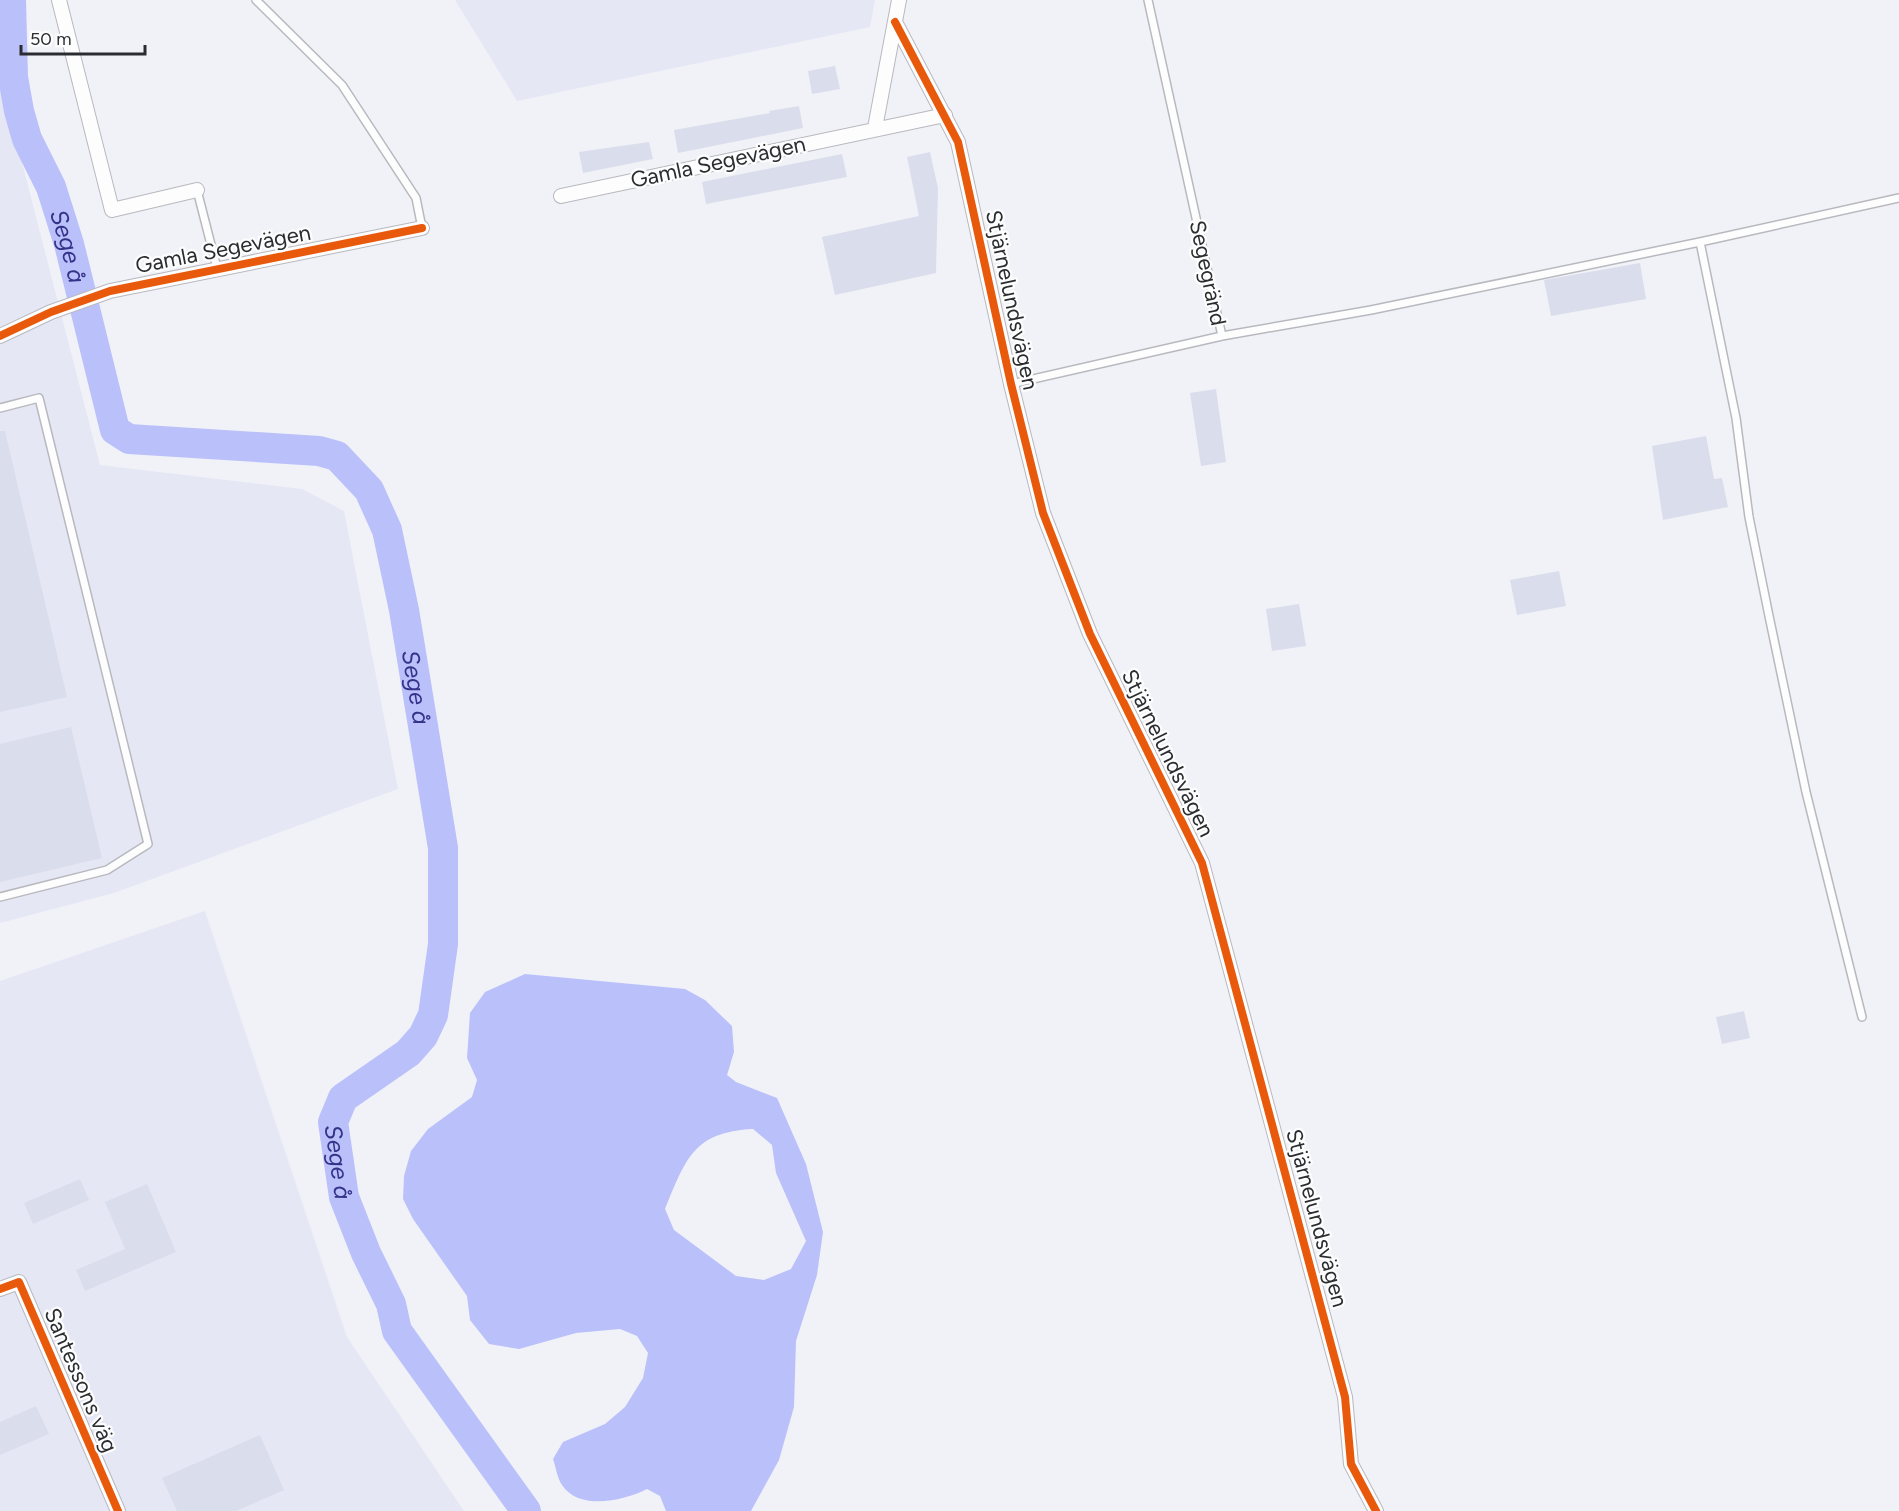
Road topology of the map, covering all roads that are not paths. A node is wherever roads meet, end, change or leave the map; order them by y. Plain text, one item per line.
1 (59, 0) edge
2 (256, 0) edge
3 (899, 0) edge
4 (1148, 0) edge
5 (895, 22) junction
6 (945, 115) junction
7 (874, 128) junction
8 (197, 190) joint
9 (561, 196) dead end
10 (1899, 198) edge
11 (422, 228) joint
12 (1700, 242) junction
13 (217, 268) junction
14 (0, 336) edge
15 (1222, 336) junction
16 (1011, 384) junction
17 (0, 408) edge
18 (0, 897) edge
19 (1862, 1017) dead end
20 (0, 1289) edge
21 (118, 1511) edge
22 (1376, 1511) edge

1 - 8 street
2 - 11 lane
3 - 5 street
4 - 15 lane, Segegränd
5 - 6 street, Stjärnelundsvägen
5 - 7 street
6 - 7 street, Gamla Segevägen
6 - 16 street, Stjärnelundsvägen
7 - 9 street, Gamla Segevägen
8 - 13 lane
10 - 12 lane
11 - 13 street, Gamla Segevägen
12 - 15 lane
12 - 19 lane
13 - 14 street, Gamla Segevägen
15 - 16 lane, Segegränd
16 - 22 street, Stjärnelundsvägen
17 - 18 lane
20 - 21 street, Santessons väg

